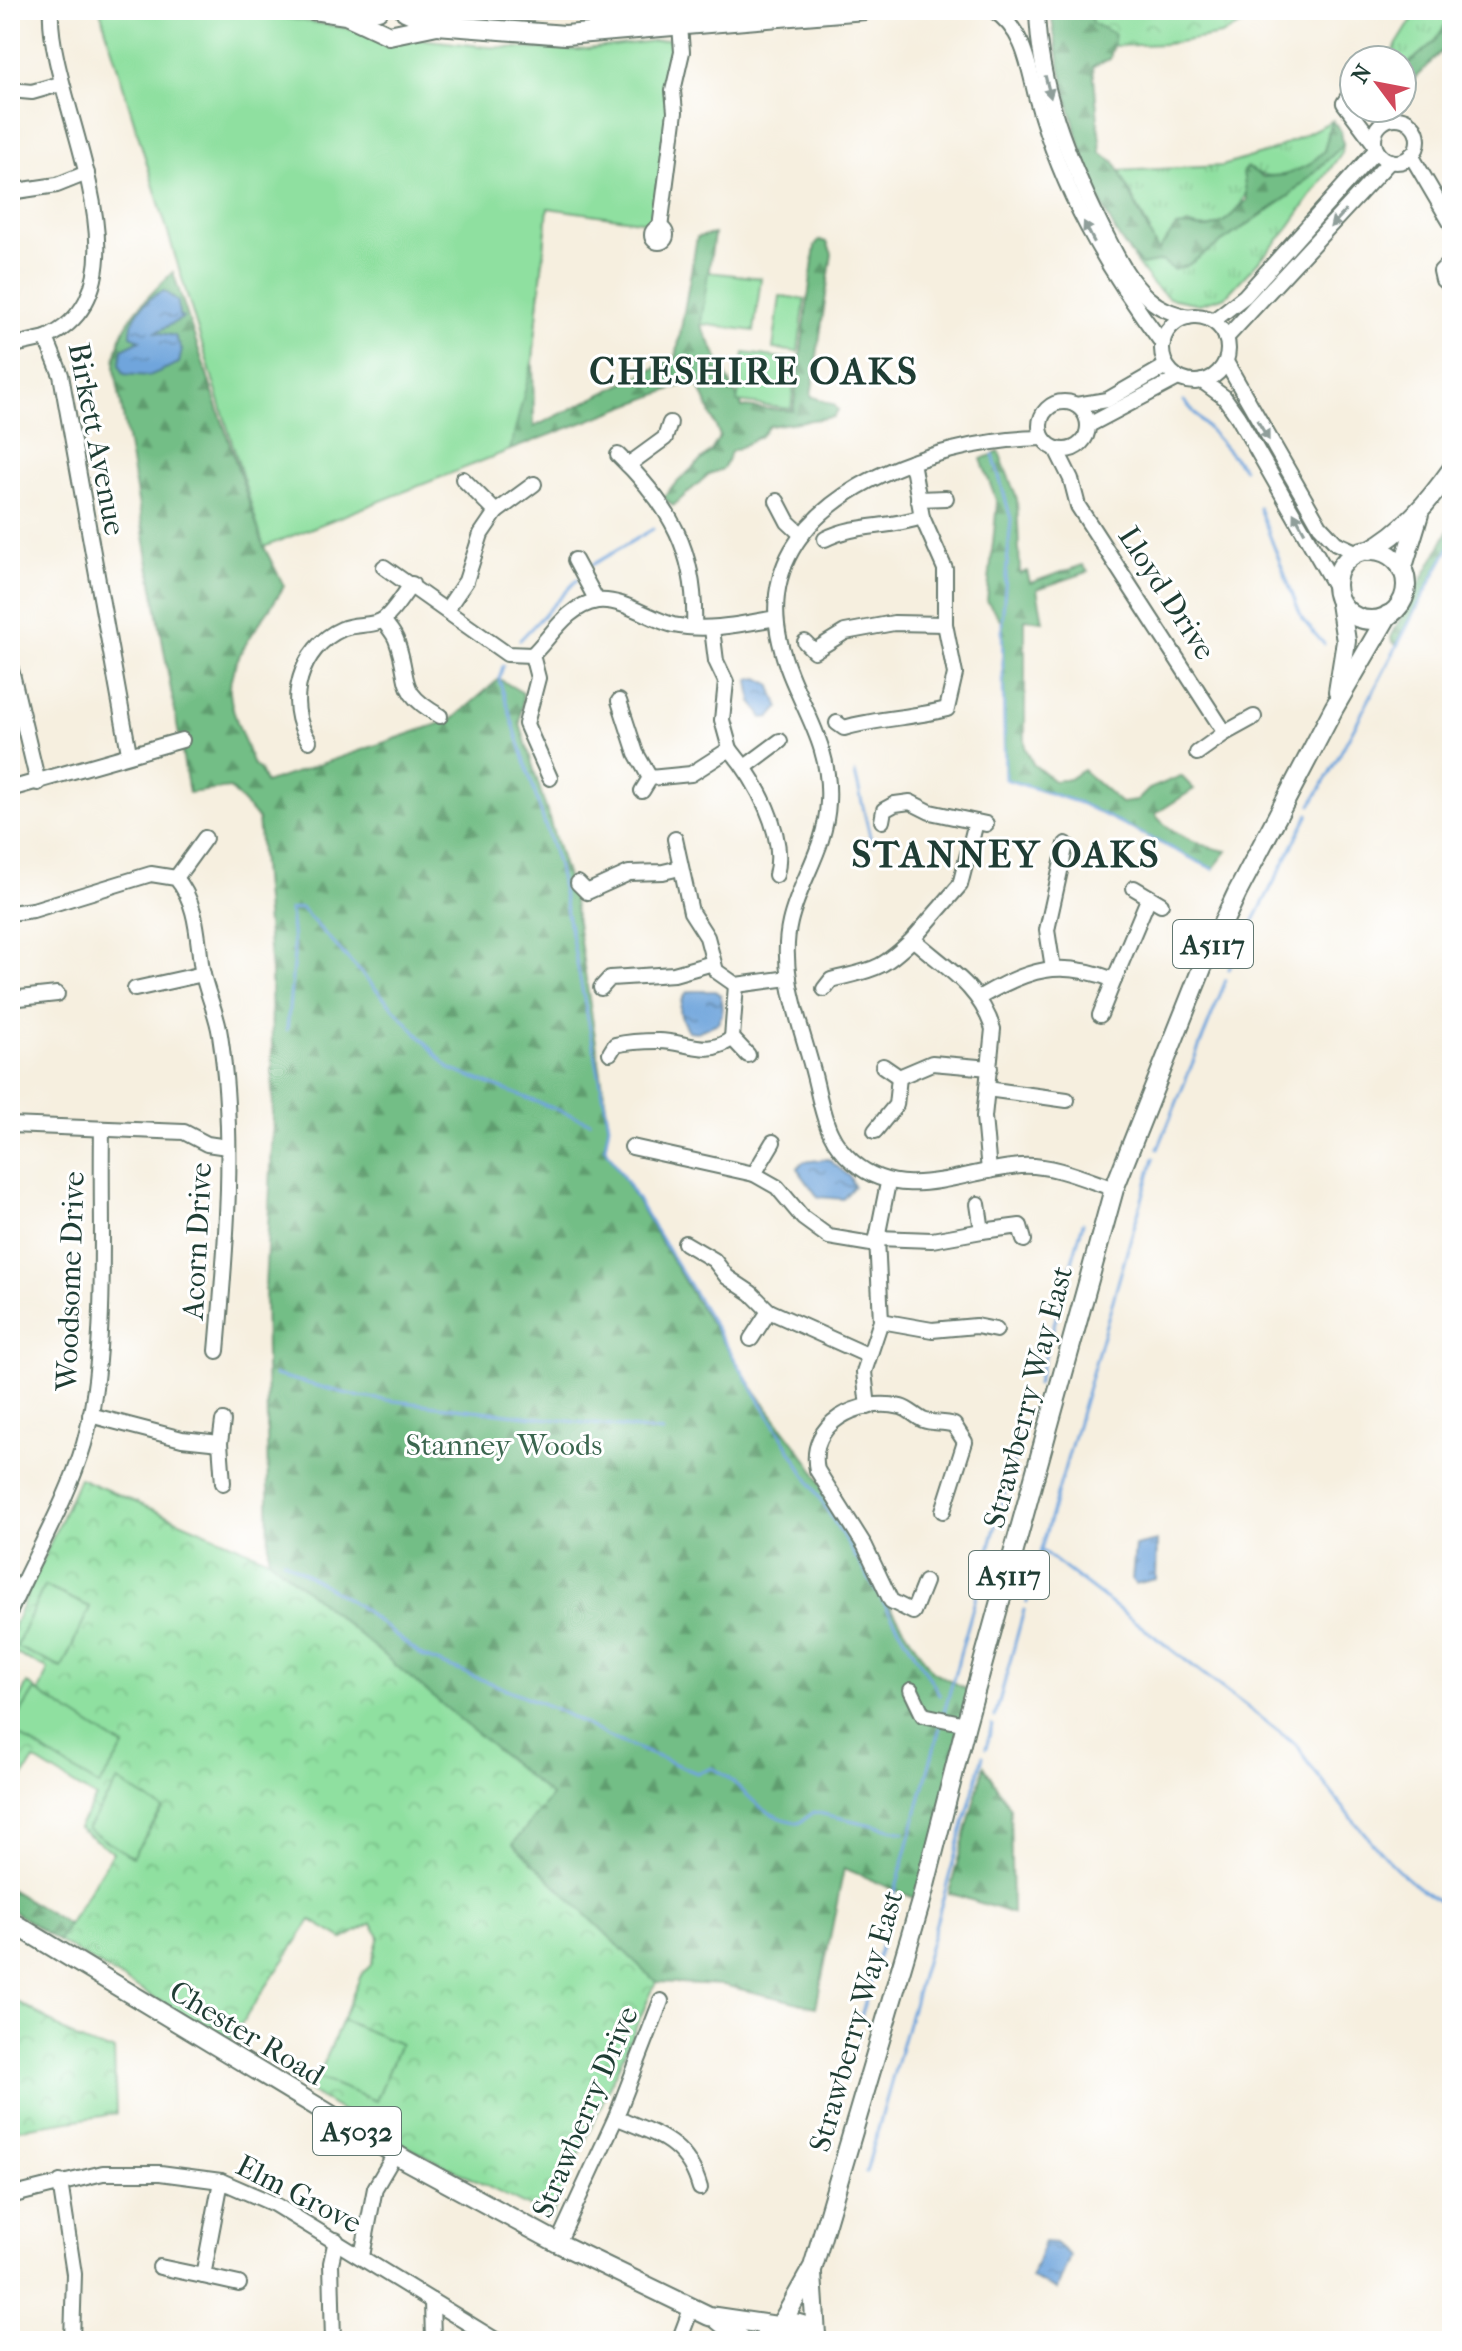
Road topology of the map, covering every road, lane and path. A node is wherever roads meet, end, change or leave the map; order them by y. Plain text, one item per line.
1 (313, 10) edge
2 (380, 10) edge
3 (405, 10) edge
4 (865, 10) edge
5 (993, 10) edge
6 (1000, 10) edge
7 (1010, 10) edge
8 (1037, 10) edge
9 (49, 11) edge
10 (346, 15) junction
11 (437, 25) junction
12 (680, 25) junction
13 (380, 29) junction
14 (404, 31) junction
15 (60, 84) junction
16 (10, 90) edge
17 (1359, 124) edge
18 (1382, 124) edge
19 (1411, 124) edge
20 (1375, 147) junction
21 (1411, 155) junction
22 (1390, 161) junction
23 (87, 173) junction
24 (10, 192) edge
25 (1452, 225) edge
26 (660, 228) dead end
27 (1452, 260) edge
28 (1452, 287) edge
29 (1188, 317) junction
30 (1213, 321) junction
31 (46, 338) junction
32 (1226, 338) junction
33 (1163, 344) junction
34 (10, 346) edge
35 (1226, 362) junction
36 (1166, 366) junction
37 (1178, 378) junction
38 (1202, 381) junction
39 (1076, 405) junction
40 (1089, 425) junction
41 (672, 430) dead end
42 (1042, 432) junction
43 (1056, 449) junction
44 (1071, 449) junction
45 (912, 462) junction
46 (1452, 469) edge
47 (463, 479) dead end
48 (1071, 479) junction
49 (534, 484) dead end
50 (946, 498) dead end
51 (918, 499) junction
52 (777, 501) dead end
53 (1421, 508) junction
54 (496, 512) junction
55 (922, 517) junction
56 (802, 535) junction
57 (825, 539) dead end
58 (1363, 552) junction
59 (575, 560) dead end
60 (384, 567) dead end
61 (1402, 570) junction
62 (412, 584) junction
63 (1338, 595) junction
64 (597, 601) junction
65 (447, 609) junction
66 (1388, 615) junction
67 (776, 618) junction
68 (383, 620) junction
69 (945, 624) junction
70 (694, 627) junction
71 (712, 629) junction
72 (811, 651) dead end
73 (532, 655) junction
74 (10, 665) edge
75 (619, 701) dead end
76 (1334, 708) junction
77 (432, 716) dead end
78 (1254, 717) dead end
79 (841, 730) dead end
80 (1225, 733) junction
81 (182, 740) dead end
82 (309, 741) dead end
83 (780, 741) dead end
84 (730, 749) junction
85 (129, 753) junction
86 (1197, 753) dead end
87 (745, 767) junction
88 (550, 778) dead end
89 (38, 783) junction
90 (10, 789) edge
91 (880, 811) dead end
92 (205, 838) dead end
93 (675, 839) dead end
94 (1079, 857) dead end
95 (783, 867) dead end
96 (680, 868) junction
97 (176, 878) junction
98 (1134, 888) dead end
99 (583, 891) dead end
100 (10, 913) edge
101 (913, 939) junction
102 (713, 963) junction
103 (1053, 968) junction
104 (203, 974) junction
105 (789, 978) junction
106 (601, 980) dead end
107 (825, 980) dead end
108 (1114, 980) junction
109 (736, 985) junction
110 (136, 990) dead end
111 (57, 994) dead end
112 (980, 997) junction
113 (10, 999) edge
114 (1100, 1015) dead end
115 (732, 1038) junction
116 (612, 1045) dead end
117 (748, 1055) dead end
118 (883, 1066) dead end
119 (990, 1068) junction
120 (899, 1077) junction
121 (987, 1089) junction
122 (1067, 1101) dead end
123 (10, 1125) edge
124 (102, 1130) junction
125 (875, 1131) dead end
126 (773, 1142) dead end
127 (227, 1147) junction
128 (632, 1147) dead end
129 (989, 1171) junction
130 (754, 1174) junction
131 (888, 1183) junction
132 (1114, 1189) junction
133 (978, 1204) dead end
134 (1024, 1229) dead end
135 (982, 1231) junction
136 (877, 1241) junction
137 (690, 1251) dead end
138 (769, 1311) junction
139 (881, 1321) junction
140 (996, 1330) dead end
141 (751, 1339) dead end
142 (223, 1342) dead end
143 (867, 1355) junction
144 (868, 1407) junction
145 (90, 1415) junction
146 (223, 1421) dead end
147 (220, 1443) junction
148 (223, 1483) dead end
149 (943, 1502) dead end
150 (10, 1571) edge
151 (25, 1577) junction
152 (925, 1582) dead end
153 (10, 1611) edge
154 (911, 1690) dead end
155 (966, 1724) junction
156 (10, 1921) edge
157 (661, 2001) dead end
158 (616, 2117) junction
159 (395, 2154) junction
160 (221, 2181) junction
161 (60, 2182) junction
162 (700, 2188) dead end
163 (10, 2196) edge
164 (336, 2240) junction
165 (558, 2243) junction
166 (368, 2260) junction
167 (160, 2267) dead end
168 (813, 2267) junction
169 (203, 2276) junction
170 (239, 2284) dead end
171 (432, 2301) junction
172 (691, 2309) junction
173 (716, 2318) junction
174 (779, 2325) junction
175 (818, 2338) edge
176 (72, 2341) edge
177 (333, 2341) edge
178 (433, 2341) edge
179 (497, 2341) edge
180 (679, 2341) edge
181 (744, 2341) edge
182 (762, 2341) edge

1 - 10 main road
2 - 10 main road
2 - 13 main road
3 - 11 main road
3 - 14 main road
4 - 12 main road
33 -> 5 street
6 - 7 main road
8 -> 29 street
9 - 15 street, Birkett Avenue
10 - 13 main road
11 - 12 main road
11 - 14 main road
12 - 26 street
13 - 14 main road
15 - 16 street
15 - 23 street, Birkett Avenue
17 - 20 street
18 - 20 street
19 - 21 street
20 - 22 street
20 - 30 street
21 - 22 street
21 - 25 street
22 -> 32 street
23 - 24 street
23 - 31 street, Birkett Avenue
27 - 28 street
29 - 30 street
29 - 33 street
30 - 32 street
31 - 34 street
31 - 85 street, Birkett Avenue
32 - 35 street
33 - 36 street
35 - 38 street
35 -> 58 street
36 - 37 street
36 - 39 street
37 - 38 street
37 - 40 street
63 -> 38 street
39 - 40 street
39 - 42 street
40 - 44 street
41 - 70 street
42 - 43 street
42 - 45 street
43 - 44 street
43 - 48 street, Lloyd Drive
44 - 48 street, Lloyd Drive
45 - 51 street
45 - 56 street
46 - 53 main road, A5117
47 - 54 street
48 - 80 street, Lloyd Drive
49 - 54 street
50 - 51 street
51 - 55 street
52 - 56 street
53 - 58 main road, A5117
53 - 61 main road, A5117
54 - 65 street
55 - 57 street
55 - 69 street
56 - 67 street
58 - 61 main road
58 - 63 main road, A5117
59 - 64 street
60 - 62 street
61 - 66 main road, A5117
62 - 65 street
62 - 68 street
63 - 66 main road
63 - 76 main road, Strawberry Way East / A5117
64 - 70 street
64 - 73 street
65 - 73 street
66 - 76 main road, Strawberry Way East / A5117
67 - 71 street
67 - 105 street
68 - 77 street
68 - 82 street
69 - 72 street
69 - 79 street
70 - 71 street
71 - 84 street
73 - 88 street
74 - 89 street
75 - 84 street
76 - 132 main road, Strawberry Way East / A5117
78 - 80 street
80 - 86 street
81 - 85 street
83 - 87 street
84 - 87 street
85 - 89 street
87 - 95 street
89 - 90 street
91 - 101 street
92 - 97 street
93 - 96 street
94 - 103 street
96 - 99 street
96 - 102 street
97 - 100 street
97 - 104 street, Acorn Drive
98 - 108 street
101 - 107 street
101 - 112 street
102 - 106 street
102 - 109 street
103 - 108 street
103 - 112 street
104 - 110 street
104 - 127 street, Acorn Drive
105 - 109 street
105 - 131 street
108 - 114 street
109 - 115 street
111 - 113 street
112 - 119 street
115 - 116 street
115 - 117 street
118 - 120 street
119 - 120 street
119 - 121 street
120 - 125 street
121 - 122 street
121 - 129 street
123 - 124 street
124 - 127 street
124 - 145 street, Woodsome Drive
126 - 130 street
127 - 142 street, Acorn Drive
128 - 130 street
129 - 131 street
129 - 132 street
130 - 136 street
131 - 136 street
132 - 155 main road, Strawberry Way East / A5117
133 - 135 street
134 - 135 street
135 - 136 street
136 - 139 street
137 - 138 street
138 - 141 street
138 - 143 street
139 - 140 street
139 - 143 street
143 - 144 street
144 - 149 street
144 - 152 street
145 - 147 street
145 - 151 street, Woodsome Drive
146 - 147 street
147 - 148 street
150 - 151 street
151 - 153 street, Woodsome Drive
154 - 155 street
155 - 168 main road, Strawberry Way East / A5117
156 - 159 main road, Chester Road / A5032
157 - 158 street, Strawberry Drive
158 - 162 street
158 - 165 street, Strawberry Drive
159 - 165 main road, Chester Road / A5032
159 - 166 street
160 - 161 street, Elm Grove
160 - 164 street, Elm Grove
160 - 169 street
161 - 163 street, Elm Grove
161 - 176 street
164 - 166 street, Elm Grove
164 - 177 street
165 - 172 main road, Chester Road / A5032
166 - 171 street, Elm Grove
167 - 169 street
168 - 174 main road, Strawberry Way East / A5117
168 - 175 main road, Strawberry Way East / A5117
169 - 170 street
171 - 178 street
171 - 179 street, Elm Grove
172 - 173 main road, Chester Road / A5032
172 - 180 street
173 - 174 main road, Chester Road / A5032
173 - 181 main road, Chester Road / A5032
174 - 175 main road, A5117
174 - 182 main road, A5117

